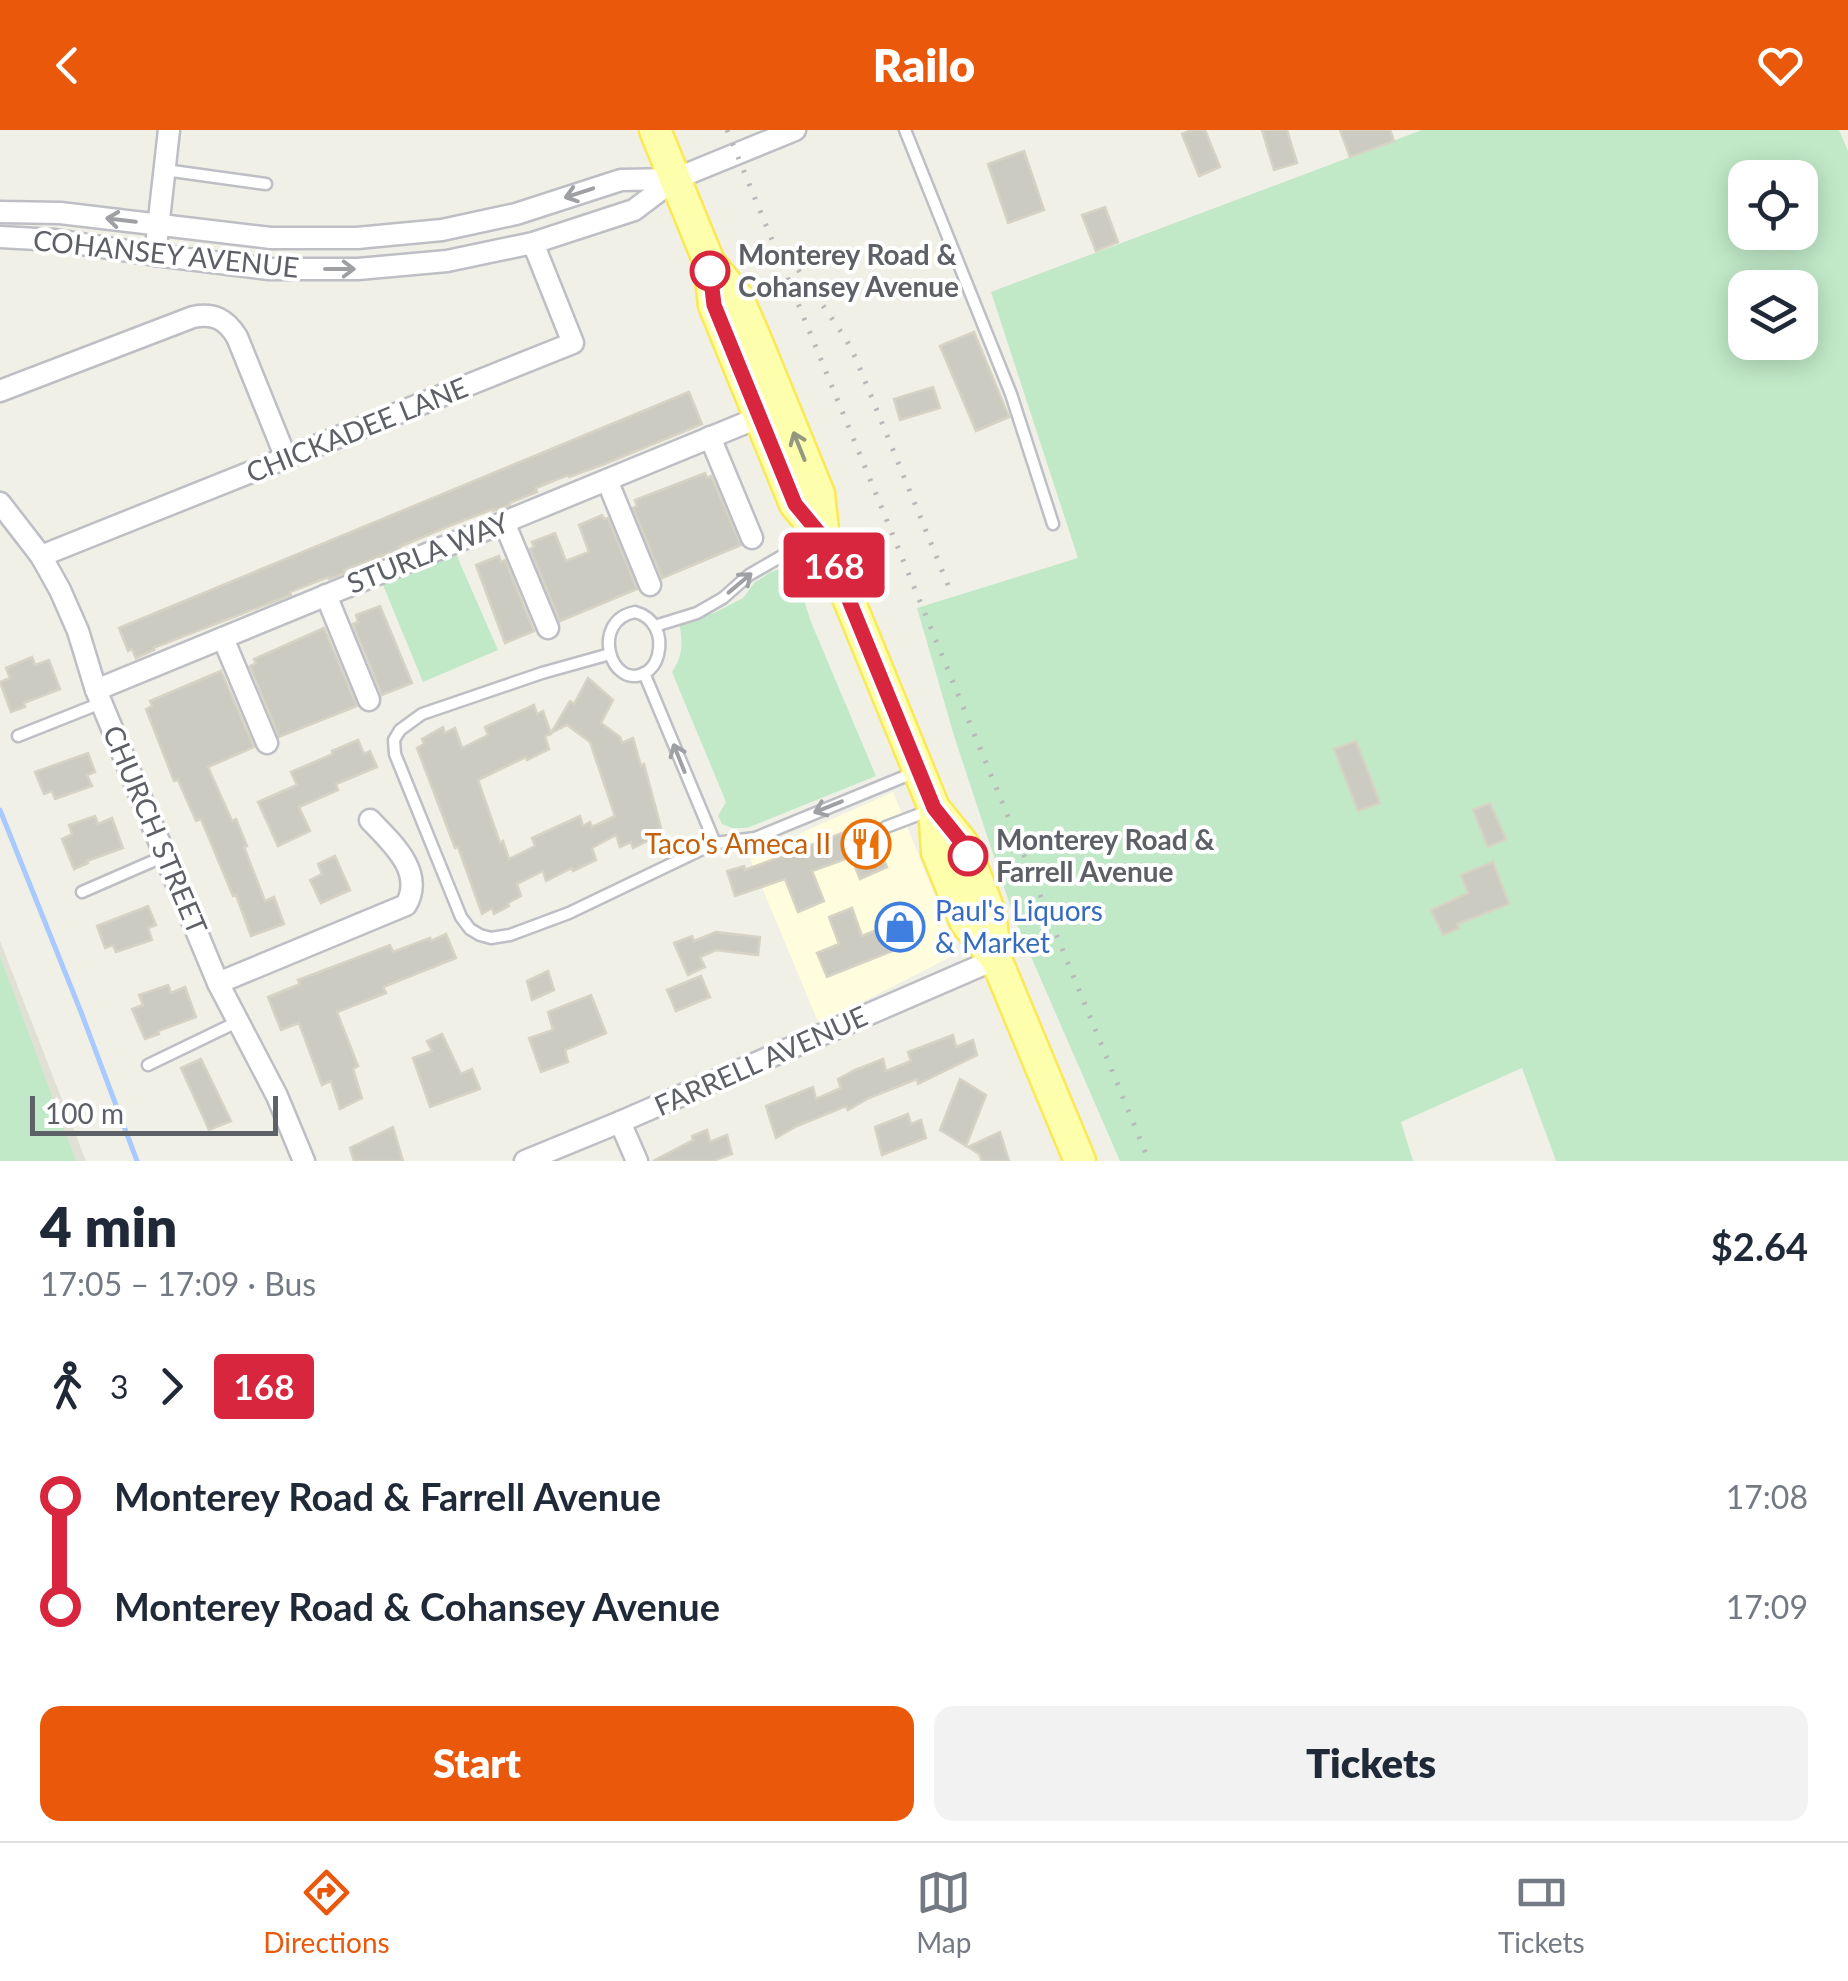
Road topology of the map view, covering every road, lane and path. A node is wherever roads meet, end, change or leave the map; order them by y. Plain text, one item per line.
1 (169, 130) edge
2 (655, 130) edge
3 (795, 130) edge
4 (906, 130) edge
5 (165, 170) junction
6 (675, 179) junction
7 (266, 184) dead end
8 (0, 212) edge
9 (158, 224) junction
10 (0, 238) edge
11 (534, 242) junction
12 (155, 255) junction
13 (709, 262) junction
14 (0, 392) edge
15 (760, 417) junction
16 (710, 438) junction
17 (286, 458) junction
18 (607, 480) junction
19 (0, 503) edge
20 (504, 522) junction
21 (1053, 524) dead end
22 (752, 538) dead end
23 (824, 539) junction
24 (41, 556) junction
25 (650, 584) dead end
26 (326, 595) junction
27 (655, 626) junction
28 (548, 628) dead end
29 (224, 638) junction
30 (610, 654) junction
31 (644, 673) junction
32 (99, 696) junction
33 (369, 700) dead end
34 (18, 736) dead end
35 (267, 742) dead end
36 (919, 770) junction
37 (934, 808) junction
38 (370, 820) dead end
39 (886, 827) dead end
40 (715, 843) junction
41 (167, 855) junction
42 (82, 892) dead end
43 (996, 960) junction
44 (218, 983) junction
45 (238, 1022) junction
46 (148, 1064) dead end
47 (620, 1122) junction
48 (304, 1161) edge
49 (526, 1161) edge
50 (637, 1161) edge
51 (1080, 1161) edge

1 - 5 street
2 - 6 main road
3 - 6 street, COHANSEY AVENUE
4 - 21 lane
5 - 7 lane
5 - 9 street
6 -> 9 street, COHANSEY AVENUE
6 - 11 street, COHANSEY AVENUE
6 - 13 main road
9 -> 8 street, COHANSEY AVENUE
9 - 12 street
10 - 12 street, COHANSEY AVENUE
12 -> 11 street, COHANSEY AVENUE
11 - 17 street, CHICKADEE LANE
13 - 15 main road
23 -> 13 main road
14 - 17 street
15 - 16 street, STURLA WAY
15 - 23 main road
16 - 18 street, STURLA WAY
16 - 22 street
17 - 24 street, CHICKADEE LANE
18 - 20 street, STURLA WAY
18 - 25 street
19 - 24 street, CHURCH STREET
20 - 26 street, STURLA WAY
20 - 28 street
27 -> 23 lane
23 - 36 main road
24 - 32 street, CHURCH STREET
26 - 29 street, STURLA WAY
26 - 33 street
27 - 30 lane
27 - 31 lane
29 - 32 street, STURLA WAY
29 - 35 street
30 - 31 lane
30 - 40 lane
40 -> 31 lane
32 - 34 lane
32 - 41 street, CHURCH STREET
36 - 37 main road
36 -> 40 lane
37 - 39 lane
37 - 43 main road
38 - 44 street
41 - 42 lane
41 - 44 street, CHURCH STREET
43 - 47 street, FARRELL AVENUE
43 - 51 main road
44 - 45 street, CHURCH STREET
45 - 46 lane
45 - 48 street, CHURCH STREET
47 - 49 street, FARRELL AVENUE
47 - 50 street

